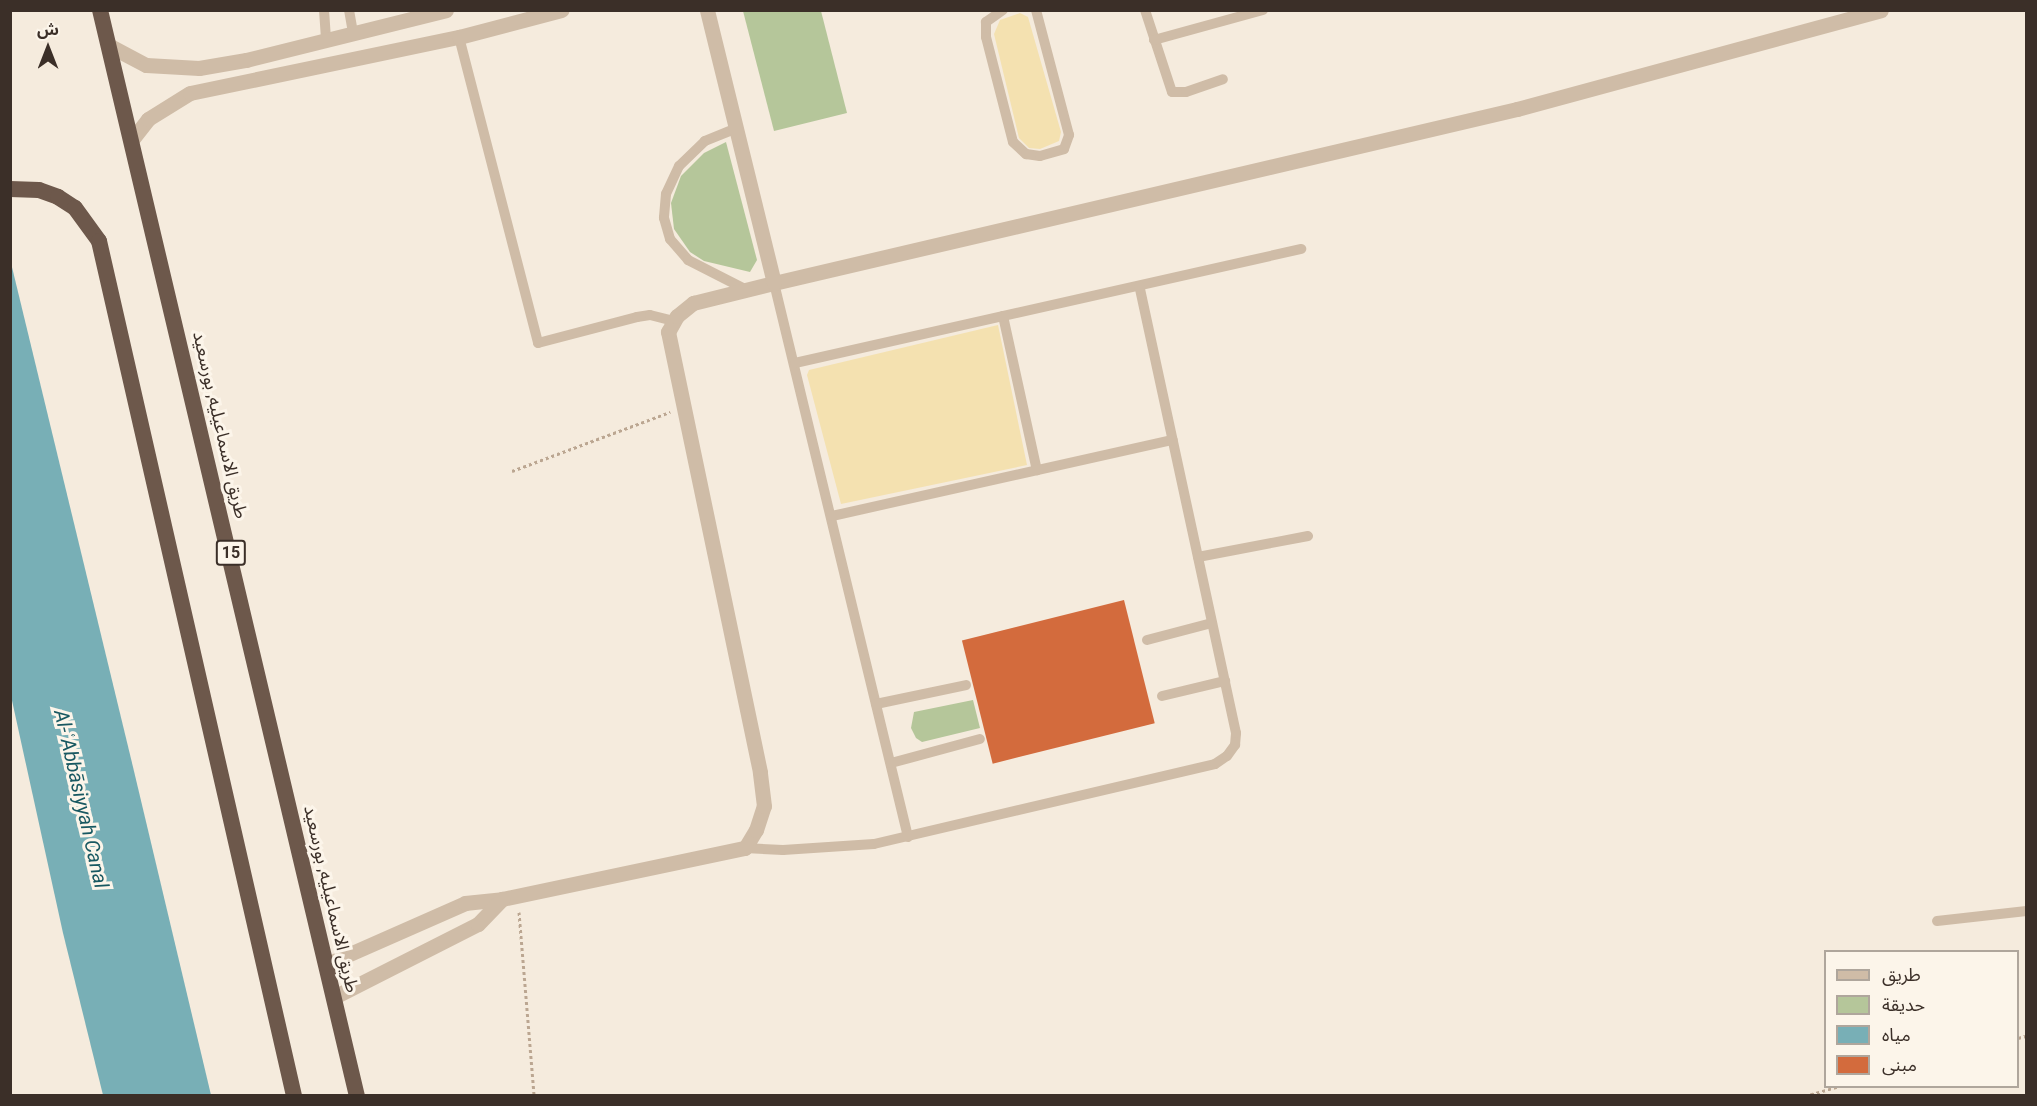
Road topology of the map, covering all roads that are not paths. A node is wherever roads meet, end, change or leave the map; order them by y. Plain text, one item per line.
1 (100, 10) edge
2 (324, 10) edge
3 (349, 10) edge
4 (446, 10) edge
5 (561, 10) edge
6 (707, 10) edge
7 (1003, 10) edge
8 (1036, 10) edge
9 (1145, 10) edge
10 (1263, 10) edge
11 (1881, 10) edge
12 (1227, 15) edge
13 (353, 32) junction
14 (459, 37) junction
15 (326, 39) junction
16 (1154, 40) junction
17 (108, 45) junction
18 (359, 55) junction
19 (1223, 79) dead end
20 (737, 128) junction
21 (131, 141) junction
22 (14, 189) edge
23 (1301, 249) dead end
24 (774, 283) junction
25 (1139, 286) junction
26 (748, 290) junction
27 (1004, 316) junction
28 (674, 321) junction
29 (795, 363) junction
30 (1173, 440) junction
31 (1037, 470) junction
32 (832, 516) junction
33 (1308, 536) dead end
34 (1198, 557) junction
35 (1212, 623) junction
36 (1147, 640) dead end
37 (1225, 681) junction
38 (966, 685) dead end
39 (1162, 696) dead end
40 (876, 704) junction
41 (980, 739) dead end
42 (891, 763) junction
43 (908, 837) junction
44 (745, 848) junction
45 (502, 899) junction
46 (2026, 911) edge
47 (1937, 921) dead end
48 (327, 964) junction
49 (334, 997) junction
50 (294, 1095) edge
51 (357, 1095) edge

1 - 17 highway, طريق الاسماعيليه, بورسعيد / 15
2 - 15 lane
3 - 13 lane
4 - 13 street
5 - 14 street
6 - 20 street
7 - 8 lane
9 - 16 lane
10 - 12 lane
11 - 24 street
12 - 16 lane
13 - 15 street
13 - 18 street
14 - 18 street
14 - 28 lane
15 - 17 street
16 - 19 lane
17 - 21 highway, طريق الاسماعيليه, بورسعيد / 15
18 - 21 street
20 - 24 street
20 - 26 lane
21 - 48 highway, طريق الاسماعيليه, بورسعيد / 15
22 - 50 highway
23 - 25 lane
24 - 26 street
24 - 29 lane
25 - 27 lane
25 - 30 lane
26 - 28 street
27 - 29 lane
27 - 31 lane
28 - 44 street
29 - 32 lane
30 - 31 lane
30 - 34 lane
31 - 32 lane
32 - 40 lane
33 - 34 lane
34 - 35 lane
35 - 36 lane
35 - 37 lane
37 - 39 lane
37 - 43 lane
38 - 40 lane
40 - 42 lane
41 - 42 lane
42 - 43 lane
43 - 44 lane
44 - 45 street
45 - 48 street
45 - 49 street
46 - 47 lane
48 - 49 highway, طريق الاسماعيليه, بورسعيد / 15
49 - 51 highway, طريق الاسماعيليه, بورسعيد / 15

